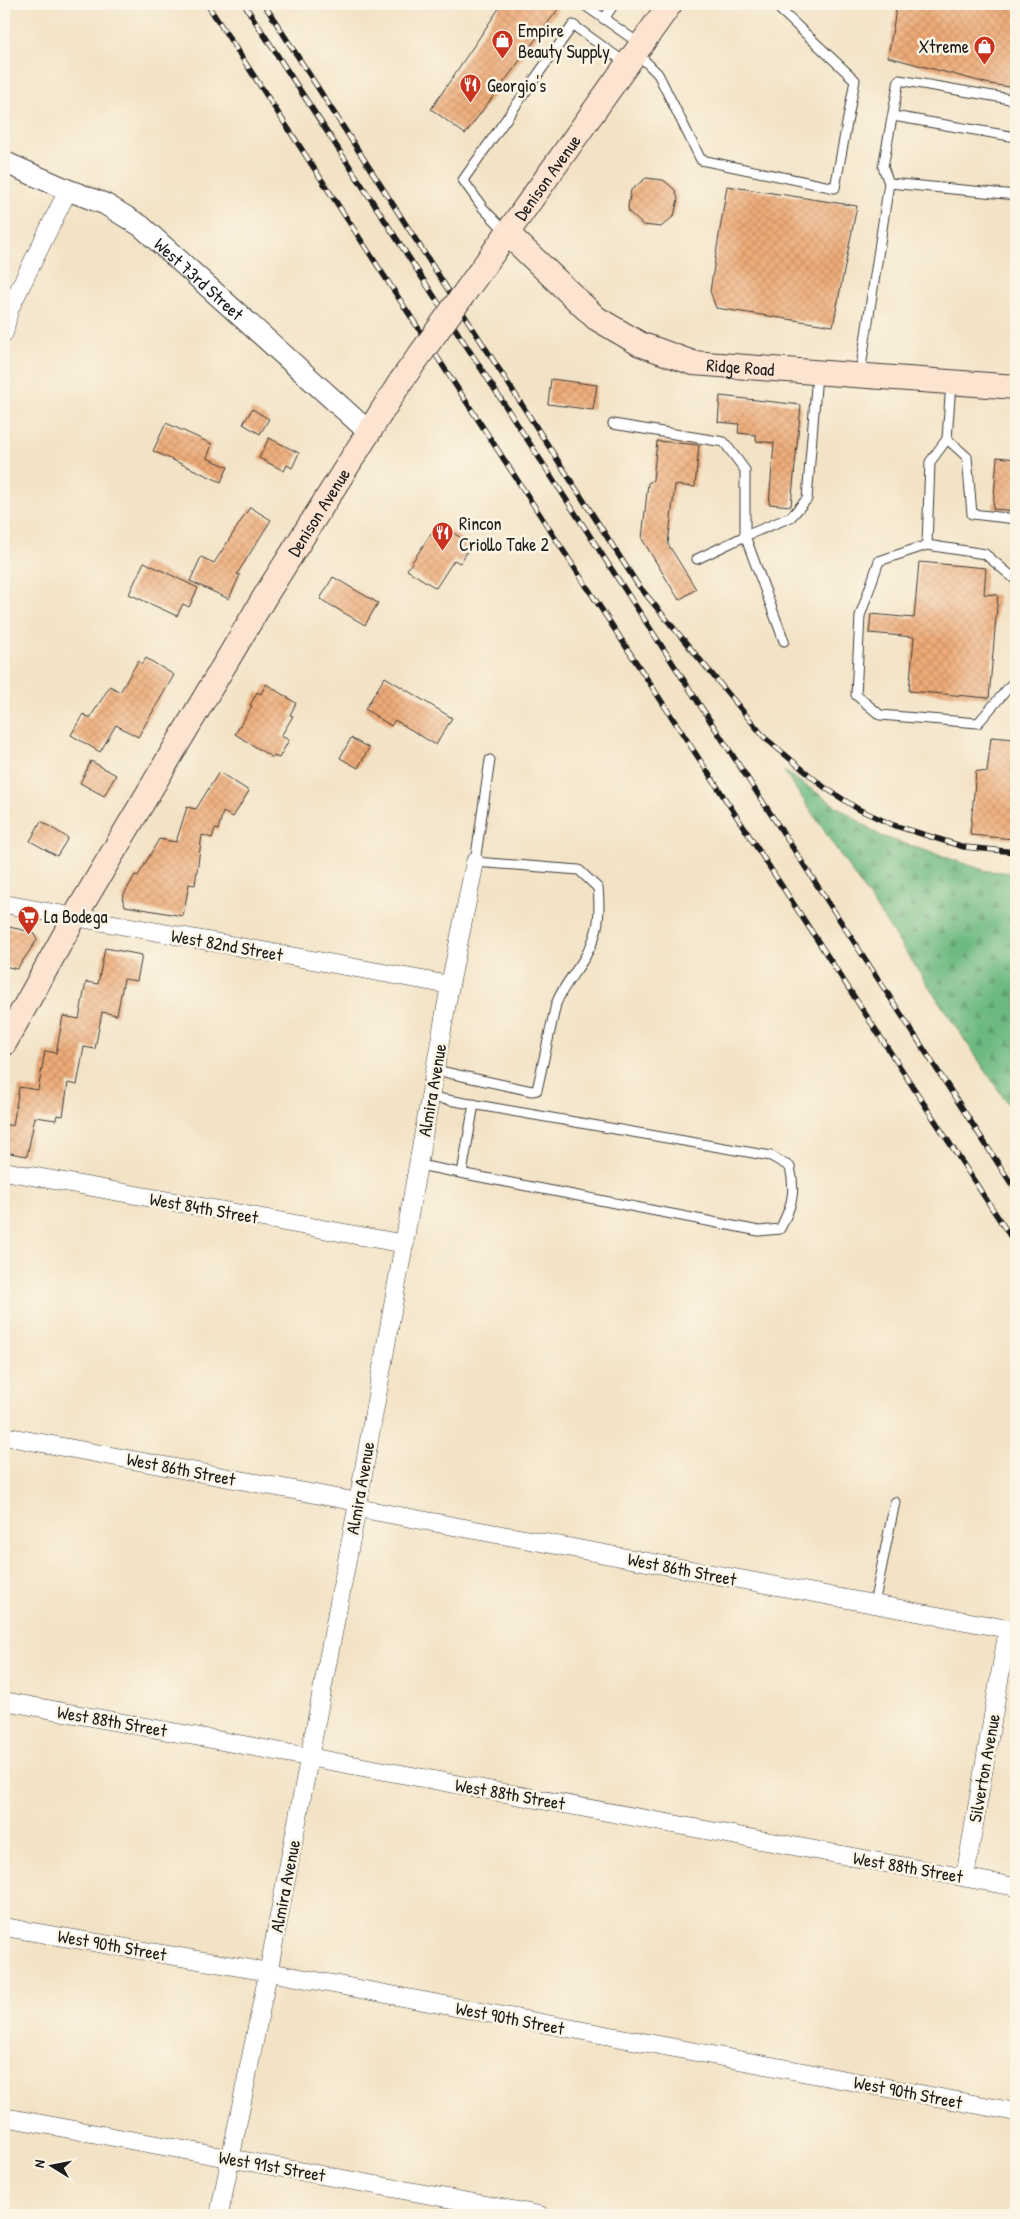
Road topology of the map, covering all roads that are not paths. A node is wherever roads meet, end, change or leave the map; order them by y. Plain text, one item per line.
1 (583, 4) edge
2 (614, 4) edge
3 (670, 4) edge
4 (774, 4) edge
5 (604, 19) junction
6 (635, 53) junction
7 (1016, 100) edge
8 (893, 116) junction
9 (1016, 137) edge
10 (4, 162) edge
11 (889, 183) junction
12 (68, 190) junction
13 (1016, 195) edge
14 (507, 232) junction
15 (4, 333) edge
16 (817, 374) junction
17 (860, 377) junction
18 (950, 383) junction
19 (1016, 387) edge
20 (613, 424) dead end
21 (370, 433) junction
22 (947, 439) junction
23 (1016, 519) edge
24 (745, 536) junction
25 (927, 545) junction
26 (697, 559) dead end
27 (1016, 580) edge
28 (784, 642) dead end
29 (1016, 679) edge
30 (490, 760) dead end
31 (475, 862) junction
32 (4, 904) edge
33 (74, 918) junction
34 (450, 986) junction
35 (4, 1044) edge
36 (435, 1070) junction
37 (431, 1097) junction
38 (474, 1104) junction
39 (419, 1165) junction
40 (4, 1171) edge
41 (462, 1173) junction
42 (405, 1244) junction
43 (4, 1436) edge
44 (895, 1502) dead end
45 (357, 1505) junction
46 (874, 1604) junction
47 (1008, 1629) joint
48 (4, 1701) edge
49 (309, 1757) junction
50 (966, 1877) junction
51 (1016, 1887) edge
52 (4, 1927) edge
53 (269, 1972) junction
54 (1016, 2112) edge
55 (4, 2117) edge
56 (230, 2158) junction
57 (219, 2215) edge
58 (540, 2215) edge

1 - 5 lane
2 - 5 lane
3 - 6 main road, Denison Avenue
4 - 6 lane
5 - 6 lane
6 - 14 main road, Denison Avenue
6 - 14 lane
7 - 8 lane
8 - 9 lane
8 - 11 lane
10 - 12 street, West 73rd Street
11 - 13 lane
11 - 17 lane
12 - 15 street
12 - 21 street, West 73rd Street
14 - 16 main road, Ridge Road
14 - 21 main road, Denison Avenue, bridge
16 - 17 main road, Ridge Road
16 - 24 lane
17 - 18 main road, Ridge Road
18 - 19 main road, Ridge Road
18 - 22 lane
20 - 24 lane
21 - 33 main road, Denison Avenue
22 - 23 lane
22 - 25 lane
24 - 26 lane
24 - 28 lane
25 - 27 lane
25 - 29 lane
30 - 31 lane, Almira Avenue
31 - 34 street, Almira Avenue
31 - 36 lane
32 - 33 street, West 82nd Street
33 - 34 street, West 82nd Street
33 - 35 main road, Denison Avenue
34 - 36 street, Almira Avenue
36 - 37 street, Almira Avenue
37 - 38 lane
37 - 39 street, Almira Avenue
38 - 41 lane
38 - 41 lane
39 - 41 lane
39 - 42 street, Almira Avenue
40 - 42 street, West 84th Street
42 - 45 street, Almira Avenue
43 - 45 street, West 86th Street
44 - 46 lane
45 - 46 street, West 86th Street
45 - 49 street, Almira Avenue
46 - 47 street, West 86th Street
47 - 50 street, Silverton Avenue
48 - 49 street, West 88th Street
49 - 50 street, West 88th Street
49 - 53 street, Almira Avenue
50 - 51 street, West 88th Street
52 - 53 street, West 90th Street
53 - 54 street, West 90th Street
53 - 56 street, Almira Avenue
55 - 56 street, West 91st Street
56 - 57 street, Almira Avenue
56 - 58 street, West 91st Street

